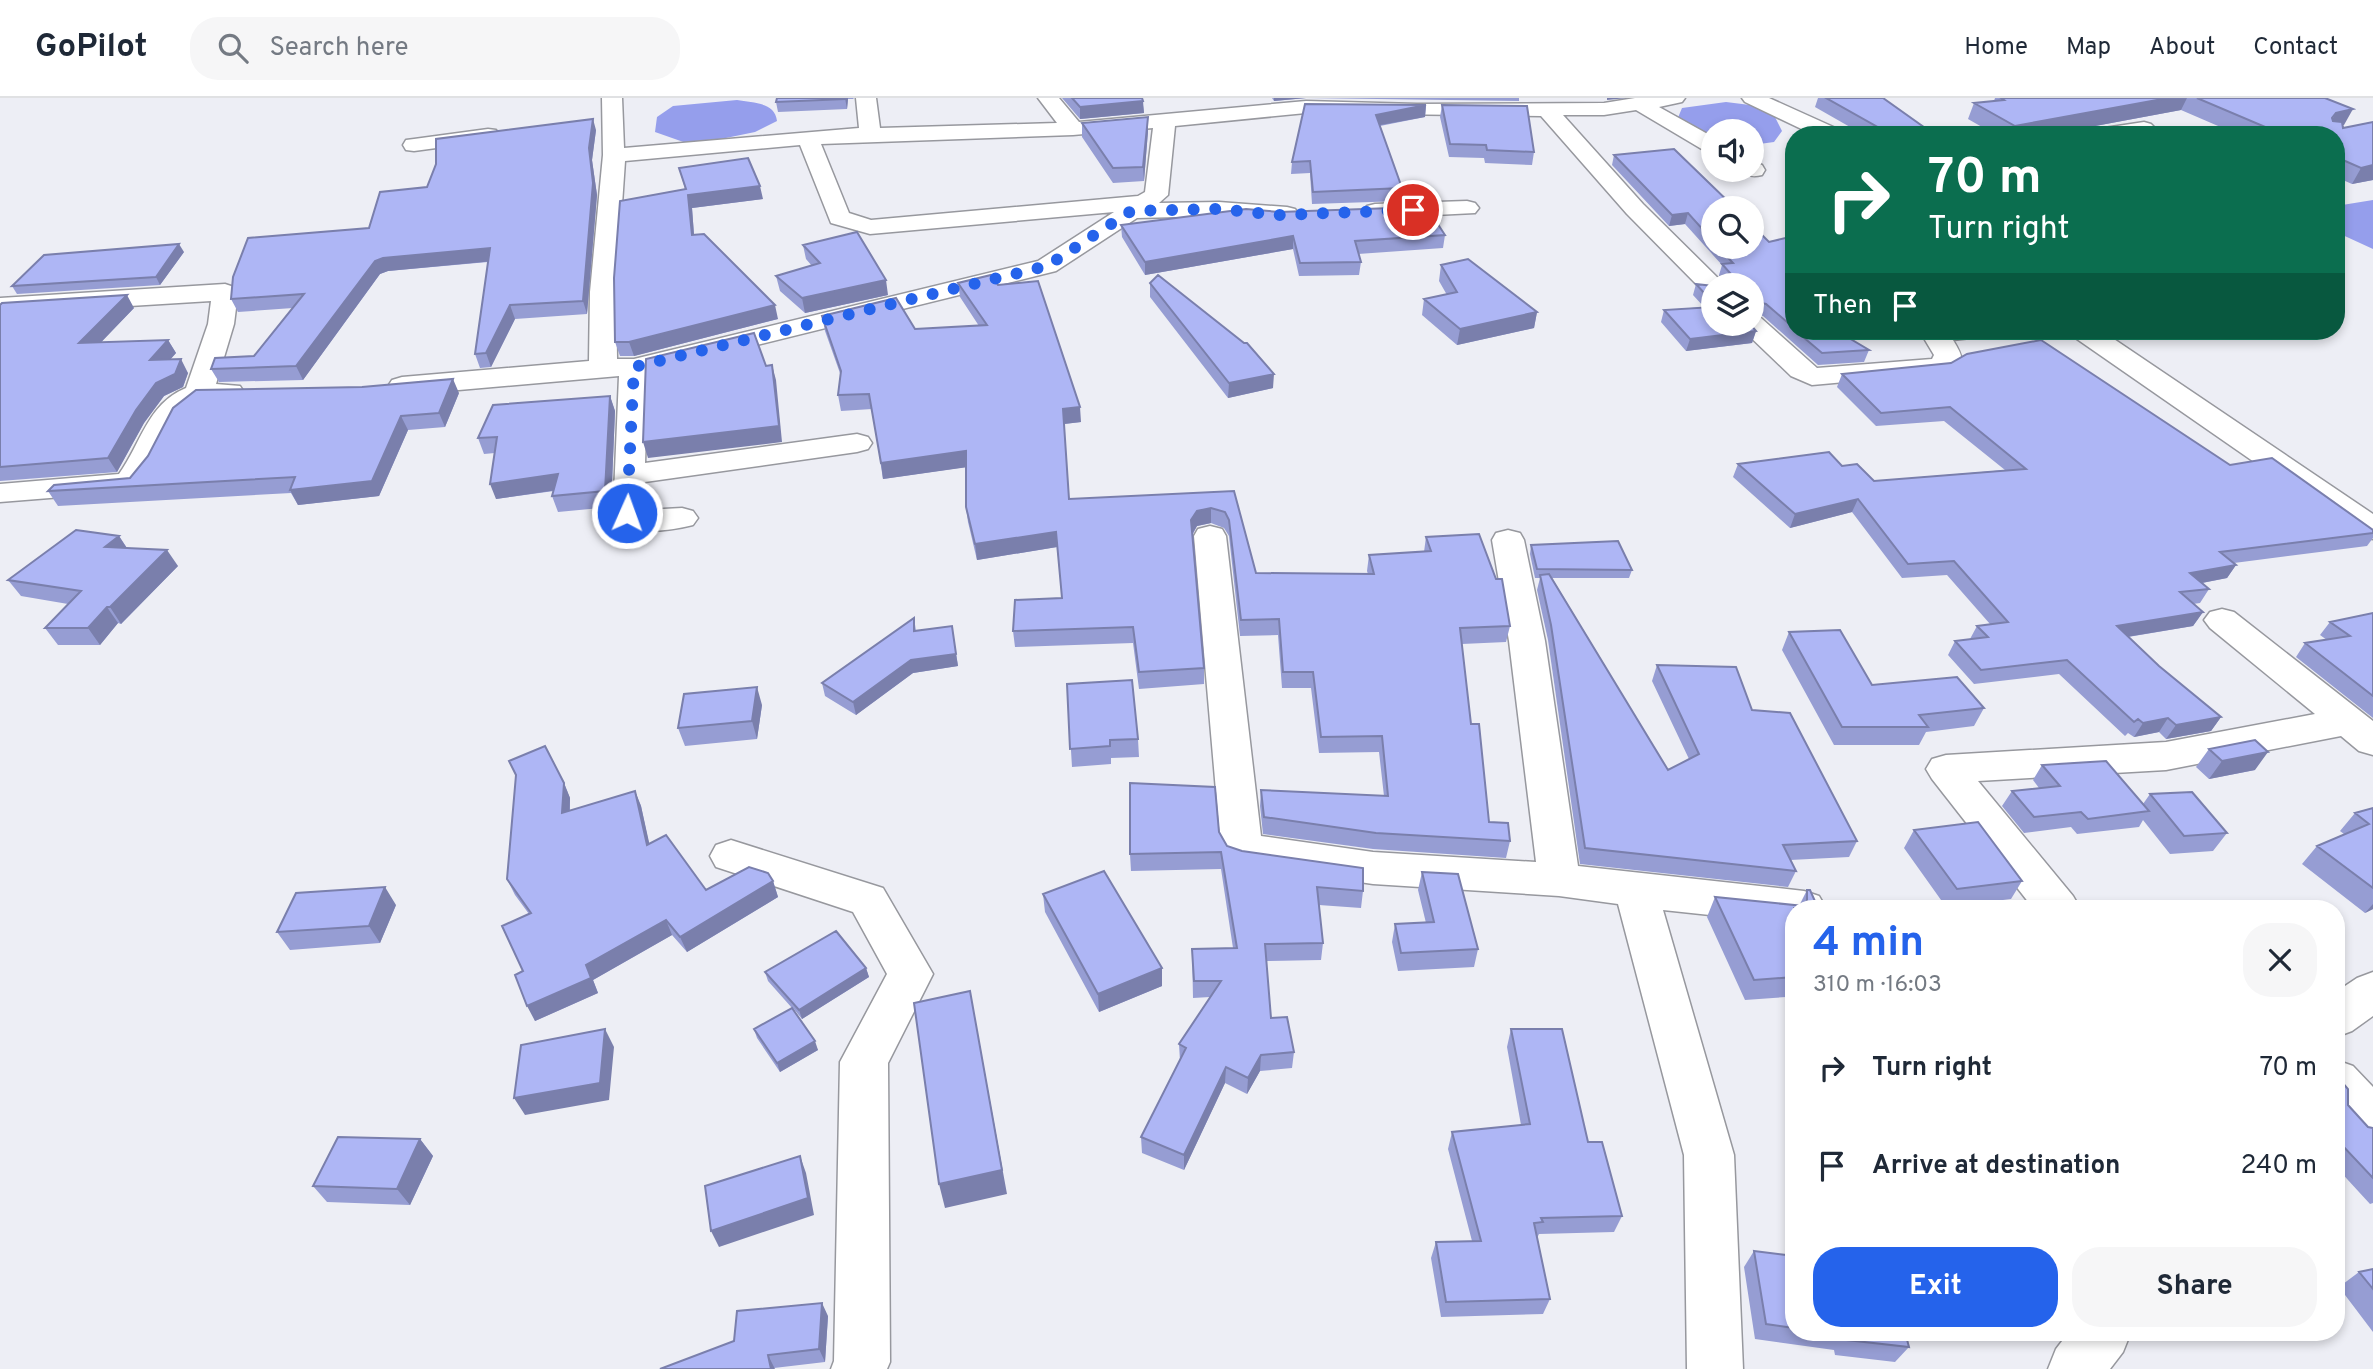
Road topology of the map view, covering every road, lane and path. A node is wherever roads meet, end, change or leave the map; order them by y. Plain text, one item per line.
1 (866, 98) edge
2 (1048, 98) edge
3 (1675, 98) edge
4 (1752, 98) edge
5 (1269, 104) edge
6 (1642, 105) junction
7 (1545, 108) junction
8 (604, 113) edge
9 (1165, 119) junction
10 (1813, 126) edge
11 (1073, 129) junction
12 (507, 133) edge
13 (870, 135) junction
14 (808, 139) junction
15 (1701, 139) edge
16 (414, 145) dead end
17 (614, 155) junction
18 (1138, 207) junction
19 (1467, 208) dead end
20 (1359, 212) edge
21 (1305, 214) edge
22 (1701, 275) edge
23 (0, 306) edge
24 (1764, 335) edge
25 (1939, 340) edge
26 (2097, 340) edge
27 (634, 367) junction
28 (603, 368) junction
29 (381, 388) edge
30 (251, 391) edge
31 (198, 394) junction
32 (857, 443) dead end
33 (629, 475) junction
34 (0, 493) edge
35 (682, 518) dead end
36 (2373, 529) edge
37 (1210, 536) dead end
38 (1508, 540) dead end
39 (2222, 620) dead end
40 (2361, 731) edge
41 (731, 856) dead end
42 (1559, 880) junction
43 (1636, 890) junction
44 (2051, 900) edge
45 (1785, 906) edge
46 (2373, 991) edge
47 (2345, 1011) edge
48 (2345, 1091) edge
49 (2373, 1122) edge
50 (2096, 1341) edge
51 (859, 1369) edge
52 (1715, 1369) edge
53 (2076, 1369) edge

1 - 13 street
2 - 11 street
3 - 6 street
4 - 10 street
5 - 7 street
5 - 9 street
6 - 7 street
6 - 15 street
7 - 22 street
8 - 17 street
9 - 11 street
9 - 18 street
11 - 13 street
12 - 16 street
13 - 14 street
14 - 17 street
14 - 18 street
17 - 28 street
18 - 21 street
18 - 27 street
19 - 20 street
23 - 31 street
24 - 25 street
26 - 36 street
27 - 28 street
27 - 33 street
28 - 29 street
30 - 31 street
31 - 34 street
32 - 33 street
33 - 35 street
37 - 42 street
38 - 42 street
39 - 40 street
40 - 44 street
41 - 51 street
42 - 43 street
43 - 45 street
43 - 52 street
46 - 47 street
48 - 49 street
50 - 53 street

